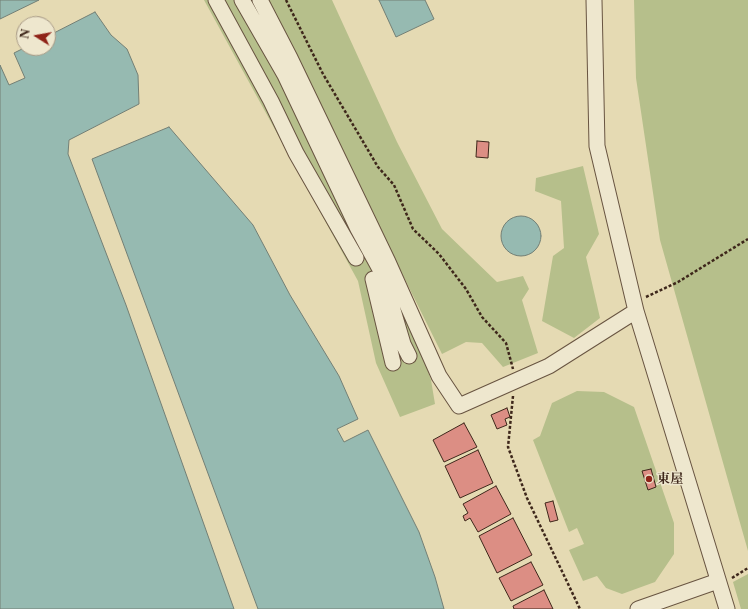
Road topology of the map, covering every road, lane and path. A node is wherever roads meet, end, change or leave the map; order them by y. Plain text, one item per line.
1 (216, 0) edge
2 (242, 0) edge
3 (260, 0) edge
4 (286, 0) edge
5 (594, 0) edge
6 (341, 232) junction
7 (748, 239) edge
8 (356, 258) dead end
9 (645, 298) dead end
10 (636, 311) junction
11 (409, 356) dead end
12 (394, 363) dead end
13 (514, 376) dead end
14 (513, 392) dead end
15 (748, 568) edge
16 (719, 583) junction
17 (580, 609) edge
18 (638, 609) edge
19 (727, 609) edge

1 - 6 street
2 - 11 street
3 - 10 street
4 - 13 path
5 - 10 street
6 - 8 street
6 - 12 street
7 - 9 path
10 - 16 street
14 - 17 path
15 - 16 path
16 - 18 street
16 - 19 street

